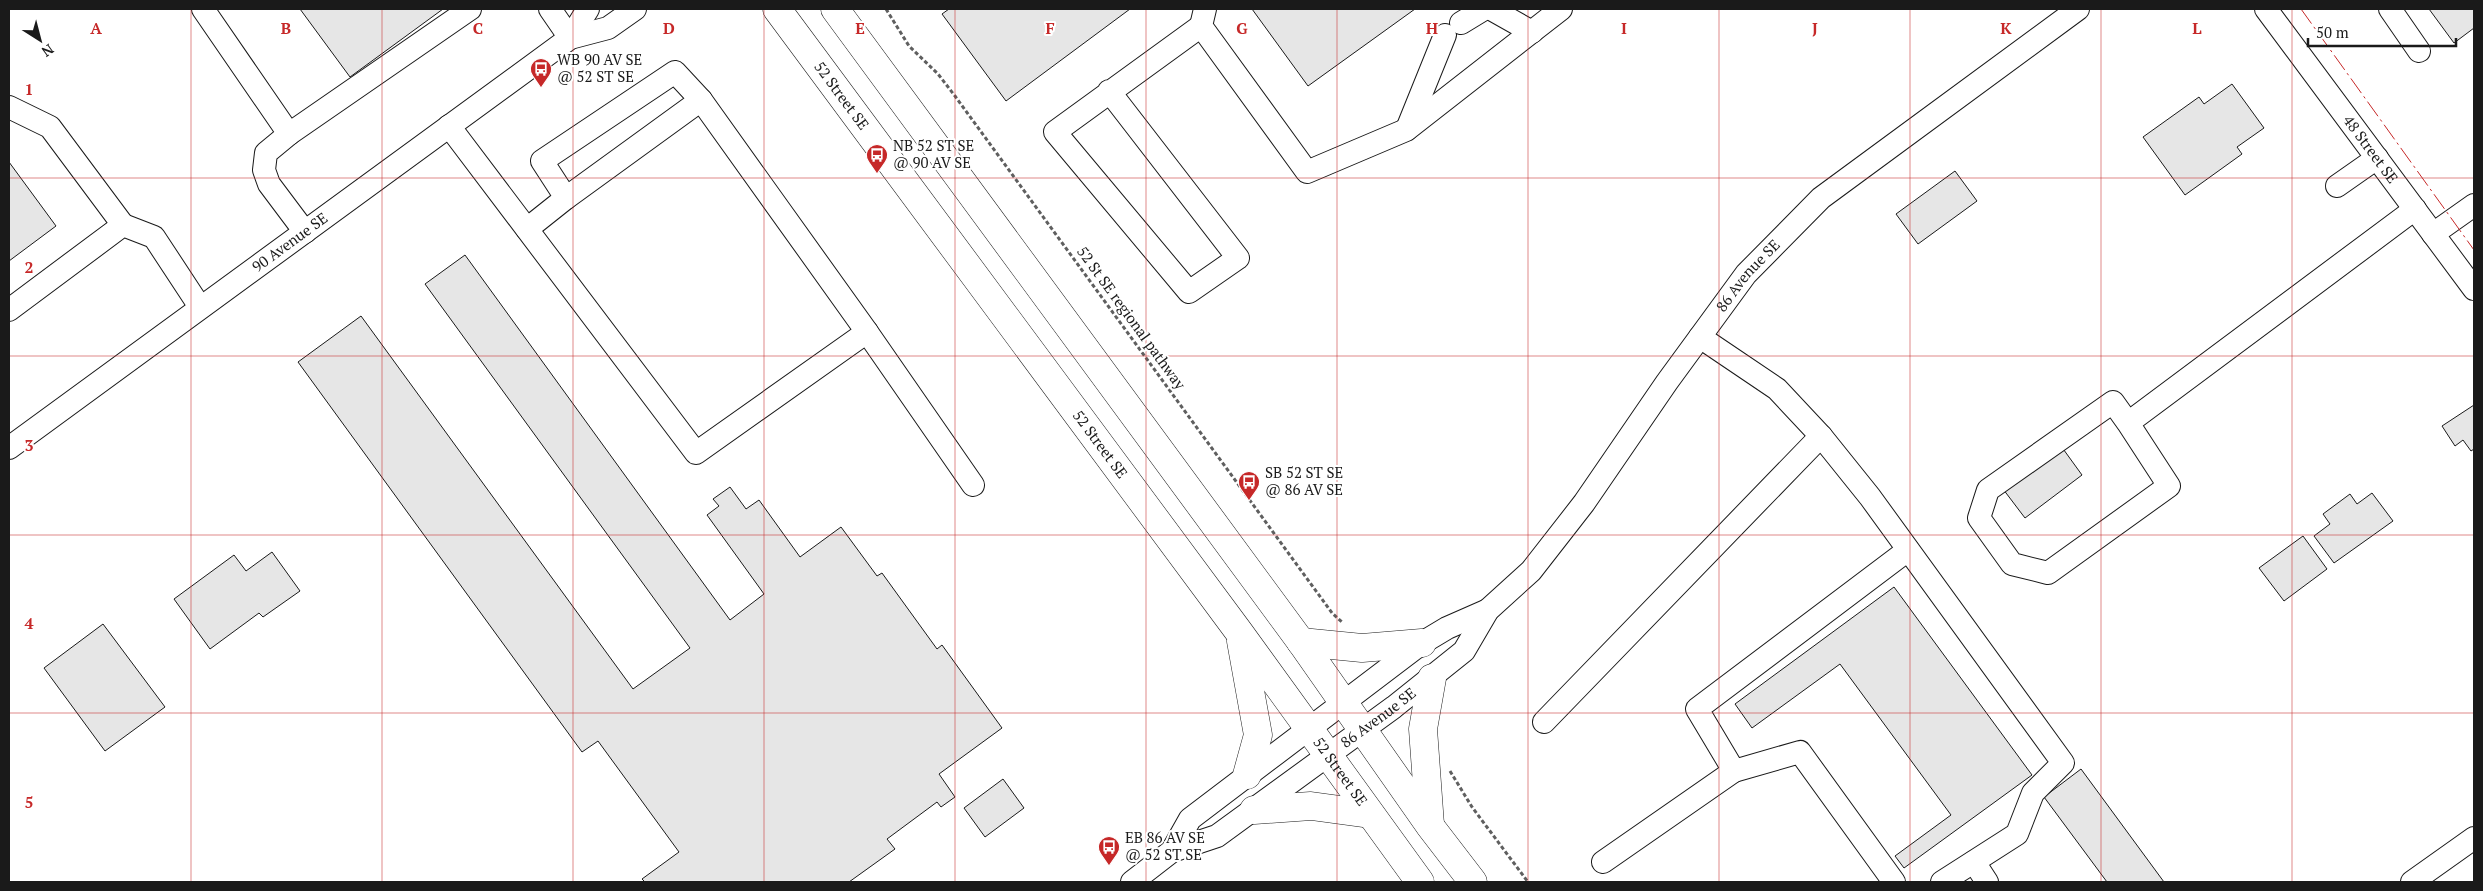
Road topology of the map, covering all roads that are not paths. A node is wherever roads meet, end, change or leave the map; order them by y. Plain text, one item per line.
1 (203, 9) edge
2 (470, 9) edge
3 (550, 9) edge
4 (588, 9) edge
5 (635, 9) edge
6 (777, 9) edge
7 (1484, 9) edge
8 (1491, 9) edge
9 (1561, 9) edge
10 (2078, 9) edge
11 (2266, 9) edge
12 (2390, 9) edge
13 (840, 14) edge
14 (1203, 17) edge
15 (1532, 32) junction
16 (570, 38) junction
17 (2419, 51) dead end
18 (1110, 91) junction
19 (701, 100) junction
20 (9, 107) edge
21 (449, 126) junction
22 (1406, 130) junction
23 (289, 134) junction
24 (2377, 158) junction
25 (2337, 186) dead end
26 (566, 198) junction
27 (2474, 205) edge
28 (2415, 209) junction
29 (122, 225) junction
30 (527, 229) junction
31 (305, 232) junction
32 (2433, 234) junction
33 (2474, 289) edge
34 (200, 307) junction
35 (9, 310) edge
36 (867, 332) junction
37 (1700, 337) junction
38 (2128, 424) junction
39 (1822, 436) junction
40 (10, 444) edge
41 (973, 484) dead end
42 (1908, 550) junction
43 (1488, 610) junction
44 (1239, 632) junction
45 (1301, 642) junction
46 (1422, 643) junction
47 (1432, 678) junction
48 (1343, 704) junction
49 (1544, 722) dead end
50 (1309, 729) junction
51 (1362, 730) junction
52 (1327, 755) junction
53 (1734, 771) junction
54 (1247, 775) junction
55 (1254, 810) junction
56 (1370, 814) junction
57 (1430, 826) junction
58 (2474, 838) edge
59 (1172, 851) junction
60 (1603, 862) dead end
61 (1974, 862) junction
62 (1132, 882) edge
63 (1420, 882) edge
64 (1473, 882) edge
65 (1894, 882) edge
66 (1942, 882) edge
67 (1987, 882) edge
68 (2412, 882) edge

1 - 23 street
2 - 23 street
3 - 16 street
4 - 16 street, 90 Avenue SE
5 - 16 street, 90 Avenue SE
6 - 44 main road, 52 Street SE
7 - 22 street
8 - 15 street
9 - 15 street
10 - 37 street, 86 Avenue SE
11 - 24 street, 48 Street SE
12 - 17 street
13 - 45 main road
14 - 18 street
14 - 22 street
15 - 22 street
16 - 21 street, 90 Avenue SE
18 - 18 street
19 - 26 street
19 - 26 street
19 - 36 street
20 - 29 street
21 - 30 street
21 - 31 street, 90 Avenue SE
23 - 31 street
24 - 25 street
24 - 28 street, 48 Street SE
26 - 30 street
27 - 32 street
28 - 32 street, 48 Street SE
28 - 38 street
29 - 34 street
29 - 35 street
30 - 36 street
31 - 34 street, 90 Avenue SE
32 - 33 street, 48 Street SE
34 - 40 street, 90 Avenue SE
36 - 41 street
37 - 39 street
37 - 43 street, 86 Avenue SE
38 - 38 street
39 - 42 street
39 - 49 street
42 - 53 street
42 - 61 street
43 - 46 street, 86 Avenue SE
43 - 47 street, 86 Avenue SE
44 - 50 main road, 52 Street SE
44 - 54 main road
45 - 46 main road
45 - 48 main road
46 - 48 street, 86 Avenue SE
47 - 51 street, 86 Avenue SE
47 - 57 main road
48 - 50 street, 86 Avenue SE
48 - 51 main road
50 - 52 main road, 52 Street SE
50 - 54 street, 86 Avenue SE
51 - 52 street, 86 Avenue SE
51 - 57 main road
52 - 55 street, 86 Avenue SE
52 - 56 main road, 52 Street SE
53 - 60 street
53 - 65 street
54 - 59 street, 86 Avenue SE
55 - 56 main road
55 - 59 street, 86 Avenue SE
56 - 63 main road, 52 Street SE
57 - 64 main road
58 - 68 street
59 - 62 street, 86 Avenue SE
61 - 66 street
61 - 67 street

